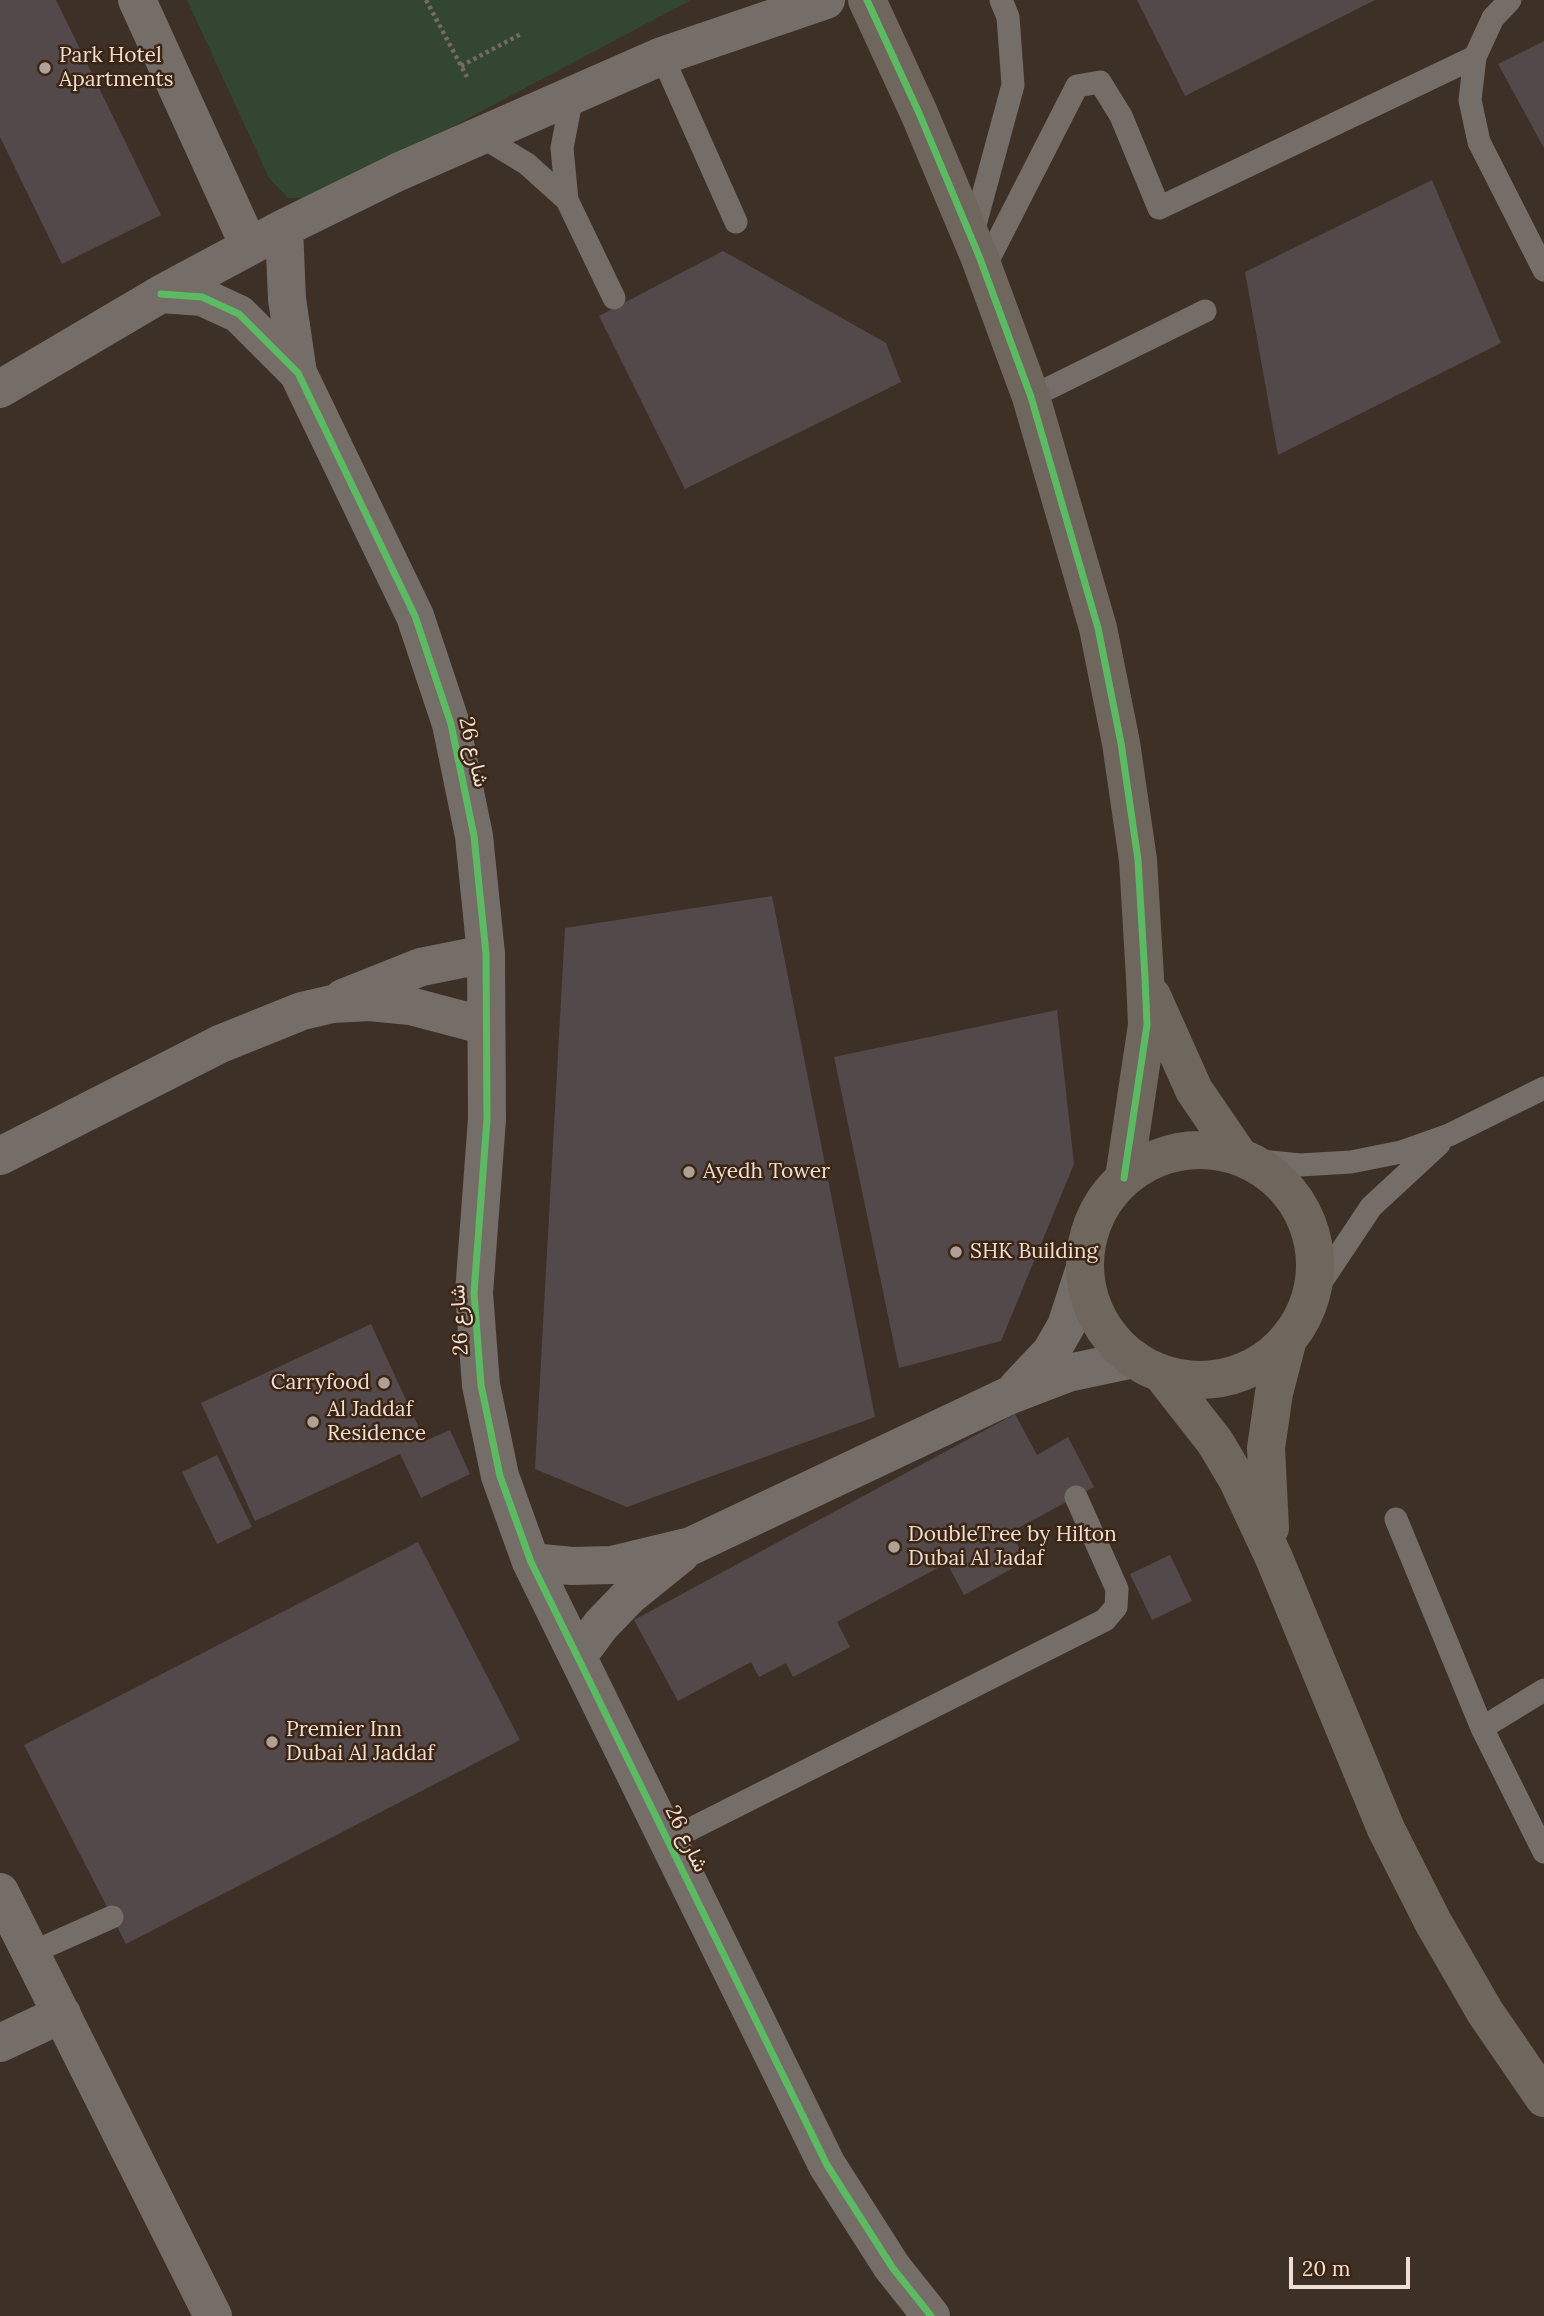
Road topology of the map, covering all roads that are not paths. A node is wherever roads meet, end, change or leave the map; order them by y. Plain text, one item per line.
1 (137, 0) edge
2 (752, 0) edge
3 (826, 0) edge
4 (867, 0) edge
5 (1001, 0) edge
6 (1510, 0) edge
7 (705, 40) junction
8 (662, 56) junction
9 (1475, 57) junction
10 (572, 96) junction
11 (481, 136) junction
12 (567, 200) junction
13 (736, 222) dead end
14 (284, 228) junction
15 (249, 246) junction
16 (977, 255) junction
17 (1544, 270) edge
18 (161, 294) junction
19 (614, 298) dead end
20 (1205, 312) dead end
21 (298, 373) junction
22 (0, 389) edge
23 (1031, 397) junction
24 (486, 954) junction
25 (1145, 978) junction
26 (332, 1004) junction
27 (486, 1026) junction
28 (1544, 1087) edge
29 (1449, 1135) junction
30 (0, 1156) edge
31 (1245, 1158) junction
32 (1124, 1178) junction
33 (1085, 1268) junction
34 (1311, 1297) junction
35 (1288, 1339) junction
36 (1147, 1366) junction
37 (1008, 1396) junction
38 (1076, 1497) dead end
39 (1396, 1519) dead end
40 (691, 1546) junction
41 (1274, 1558) junction
42 (531, 1562) junction
43 (578, 1656) junction
44 (1544, 1690) edge
45 (1482, 1728) junction
46 (667, 1841) junction
47 (1544, 1853) edge
48 (0, 1892) edge
49 (112, 1917) dead end
50 (32, 1953) junction
51 (62, 2014) junction
52 (0, 2043) edge
53 (1544, 2098) edge
54 (213, 2316) edge
55 (931, 2316) edge

1 - 15 street
2 - 7 street
3 - 7 street
4 - 16 street
5 - 16 lane
6 - 9 lane
7 - 8 street
8 - 10 street
8 - 13 lane
9 - 16 lane
9 - 17 lane
10 - 11 street
10 - 12 lane
11 - 12 lane
11 - 14 street
12 - 19 lane
14 - 15 street
14 - 21 street, شارع 26
15 - 18 street
16 - 23 street
18 - 21 street, شارع 26
18 - 22 street
20 - 23 lane
21 - 24 street, شارع 26
23 - 25 street
24 - 26 street
24 - 27 street, شارع 26
25 - 31 street
25 - 32 street
26 - 27 street
26 - 30 street
27 - 42 street, شارع 26
28 - 29 lane
29 - 31 lane
29 - 34 lane
31 - 32 street
31 - 34 street
32 - 33 street
33 - 36 street
33 - 37 street
34 - 35 street
35 - 36 street
35 - 41 street
36 - 37 street
36 - 41 street
37 - 40 street
38 - 46 lane
39 - 45 lane
40 - 42 street
40 - 43 street
41 - 53 street
42 - 43 street, شارع 26
43 - 46 street, شارع 26
44 - 45 lane
45 - 47 lane
46 - 55 street, شارع 26
48 - 50 street
49 - 50 lane
50 - 51 street
51 - 52 street
51 - 54 street

